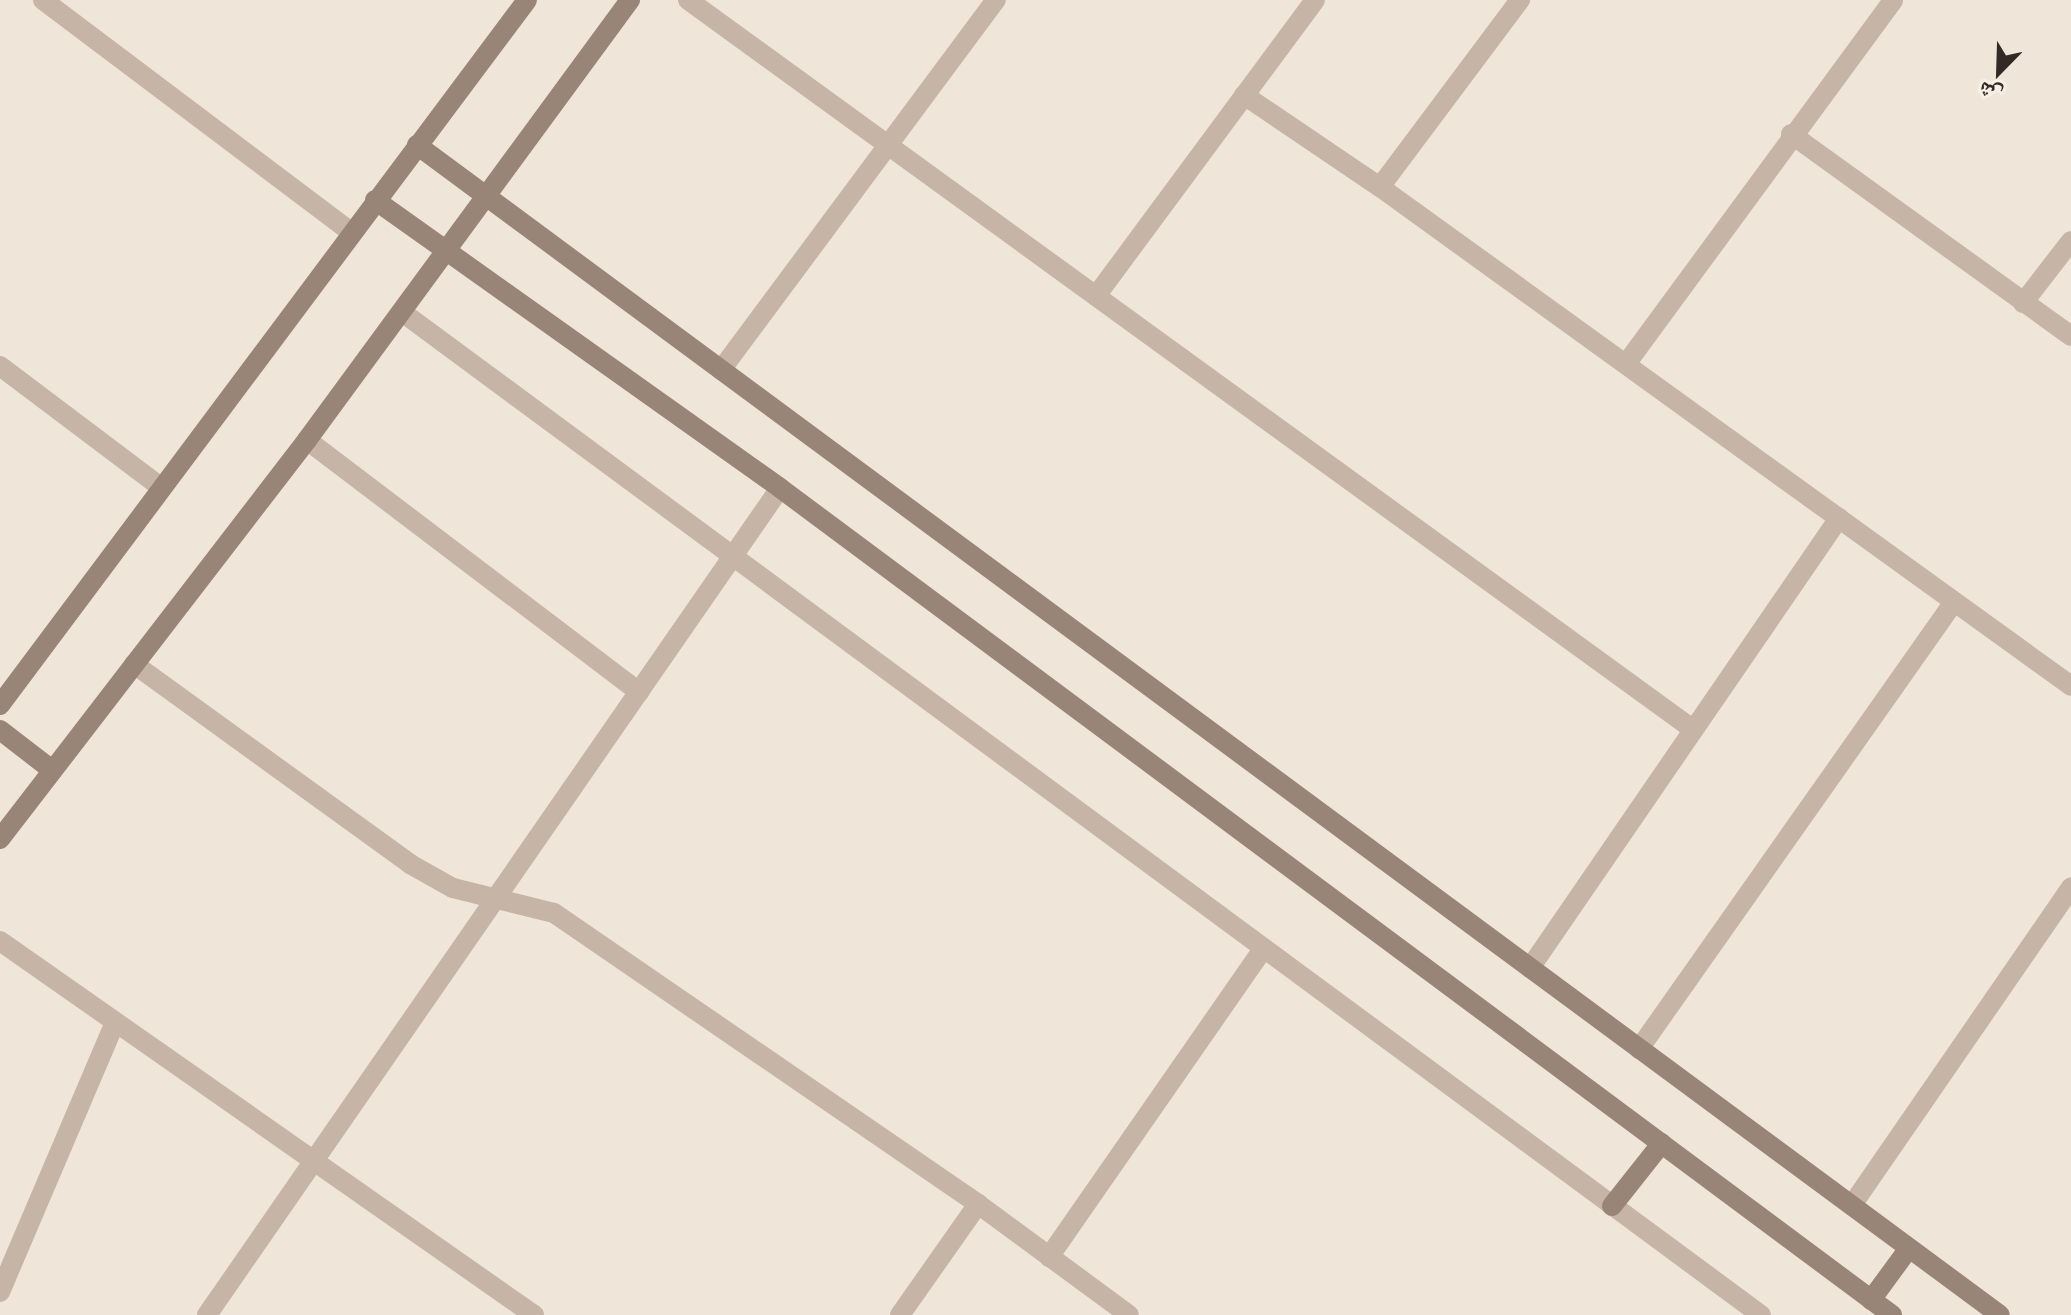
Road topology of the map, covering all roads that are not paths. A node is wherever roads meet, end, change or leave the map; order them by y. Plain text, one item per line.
1 (43, 0) edge
2 (630, 0) edge
3 (688, 0) edge
4 (996, 0) edge
5 (1315, 0) edge
6 (1520, 0) edge
7 (1893, 0) edge
8 (518, 3) edge
9 (1244, 95) junction
10 (1791, 134) junction
11 (886, 144) junction
12 (417, 145) junction
13 (1380, 187) junction
14 (487, 197) junction
15 (375, 200) junction
16 (351, 232) junction
17 (2071, 241) edge
18 (447, 251) junction
19 (1096, 296) junction
20 (2023, 303) junction
21 (402, 312) junction
22 (2071, 336) edge
23 (1626, 364) junction
24 (0, 366) edge
25 (721, 370) junction
26 (307, 440) junction
27 (159, 486) junction
28 (780, 488) junction
29 (1839, 518) junction
30 (733, 556) junction
31 (1954, 602) junction
32 (134, 664) junction
33 (2071, 686) edge
34 (639, 692) junction
35 (0, 705) edge
36 (1691, 728) junction
37 (0, 730) edge
38 (52, 770) junction
39 (0, 839) edge
40 (2071, 887) edge
41 (495, 899) junction
42 (0, 941) edge
43 (1264, 948) junction
44 (1530, 968) junction
45 (115, 1022) junction
46 (1639, 1049) junction
47 (1662, 1143) junction
48 (314, 1161) junction
49 (978, 1204) junction
50 (1852, 1205) junction
51 (1612, 1206) junction
52 (1909, 1248) junction
53 (1049, 1257) junction
54 (0, 1292) edge
55 (1871, 1300) junction
56 (207, 1315) edge
57 (534, 1315) edge
58 (900, 1315) edge
59 (1129, 1315) edge
60 (1761, 1315) edge
61 (1892, 1315) edge
62 (2000, 1315) edge

1 - 16 street
2 - 14 main road
3 - 11 street
4 - 11 street
5 - 9 street
6 - 13 street
7 - 10 street
8 - 12 main road
9 - 13 street
9 - 19 street
10 - 20 street
10 - 23 street
11 - 19 street
11 - 25 street
12 - 14 main road
12 - 15 main road
13 - 23 street
14 - 18 main road
14 - 25 main road
15 - 16 main road
15 - 18 main road
16 - 27 main road
17 - 20 street
18 - 21 main road
18 - 28 main road
19 - 36 street
20 - 22 street
21 - 26 main road
21 - 30 street
23 - 29 street
24 - 27 street
25 - 44 main road
26 - 32 main road
26 - 34 street
27 - 35 main road
28 - 30 street
28 - 47 main road
29 - 31 street
29 - 36 street
30 - 34 street
30 - 43 street
31 - 33 street
31 - 46 street
32 - 38 main road
32 - 41 street
34 - 41 street
36 - 44 street
37 - 38 main road
38 - 39 main road
40 - 50 street
41 - 48 street
41 - 49 street
42 - 45 street
43 - 51 street
43 - 53 street
44 - 46 main road
45 - 48 street
45 - 54 street
46 - 50 main road
47 - 51 main road
47 - 55 main road
48 - 56 street
48 - 57 street
49 - 53 street
49 - 58 street
50 - 52 main road
51 - 60 street
52 - 55 main road
52 - 62 main road
53 - 59 street
55 - 61 main road

